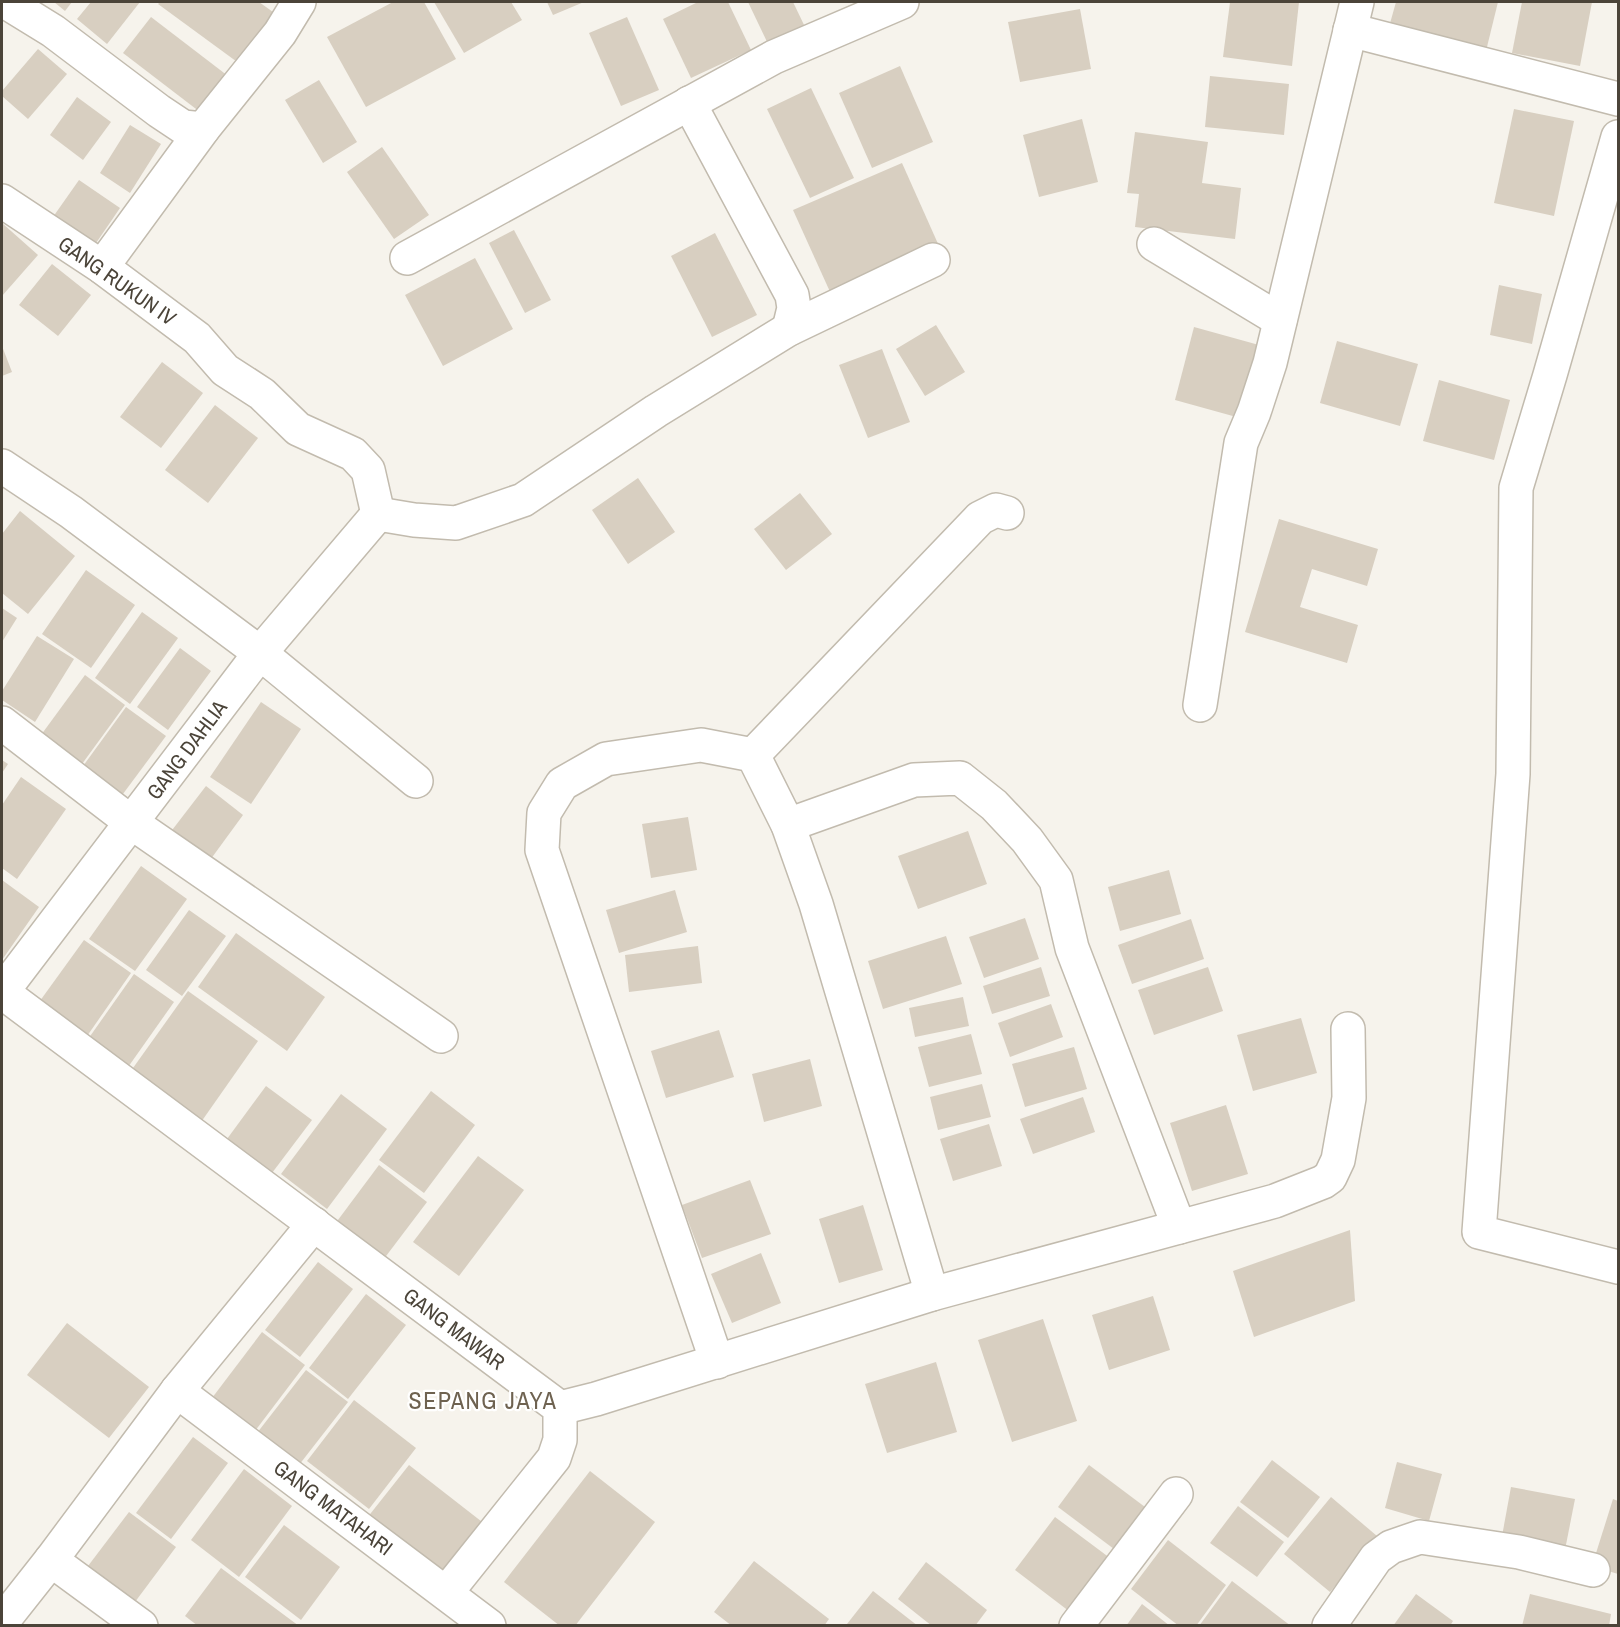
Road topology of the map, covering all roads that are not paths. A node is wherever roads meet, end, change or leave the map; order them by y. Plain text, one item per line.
1 (6, 2) edge
2 (299, 2) edge
3 (902, 2) edge
4 (1354, 16) edge
5 (1618, 99) edge
6 (689, 103) junction
7 (203, 129) junction
8 (1618, 137) edge
9 (2, 201) edge
10 (1154, 244) dead end
11 (407, 258) dead end
12 (933, 260) dead end
13 (102, 267) junction
14 (1280, 320) junction
15 (789, 329) junction
16 (2, 466) edge
17 (1007, 513) dead end
18 (378, 514) junction
19 (260, 653) junction
20 (1200, 705) dead end
21 (2, 723) edge
22 (753, 755) junction
23 (416, 781) dead end
24 (132, 823) junction
25 (788, 825) junction
26 (2, 992) edge
27 (1348, 1029) dead end
28 (441, 1036) dead end
29 (314, 1224) junction
30 (1179, 1227) junction
31 (1618, 1267) edge
32 (932, 1294) junction
33 (717, 1362) junction
34 (177, 1391) junction
35 (560, 1408) junction
36 (1176, 1494) dead end
37 (51, 1560) junction
38 (1593, 1570) dead end
39 (446, 1593) junction
40 (2, 1622) edge
41 (141, 1626) edge
42 (489, 1626) edge
43 (1076, 1626) edge
44 (1329, 1626) edge

1 - 7 street
2 - 7 street
3 - 6 street
4 - 5 street
4 - 14 street
6 - 11 street
6 - 15 street
7 - 13 street
8 - 31 street
9 - 13 street, GANG RUKUN IV
10 - 14 street
12 - 15 street
13 - 18 street, GANG RUKUN IV
14 - 20 street
15 - 18 street
16 - 19 street
17 - 22 street
18 - 19 street, GANG DAHLIA
19 - 23 street
19 - 24 street, GANG DAHLIA
21 - 24 street
22 - 25 street
22 - 33 street
24 - 26 street, GANG DAHLIA
24 - 28 street
25 - 30 street
25 - 32 street
26 - 29 street, GANG MAWAR
27 - 30 street
29 - 34 street
29 - 35 street, GANG MAWAR
30 - 32 street
32 - 33 street
33 - 35 street
34 - 37 street
34 - 39 street, GANG MATAHARI
35 - 39 street
36 - 43 street
37 - 40 street
37 - 41 street
38 - 44 street
39 - 42 street, GANG MATAHARI

